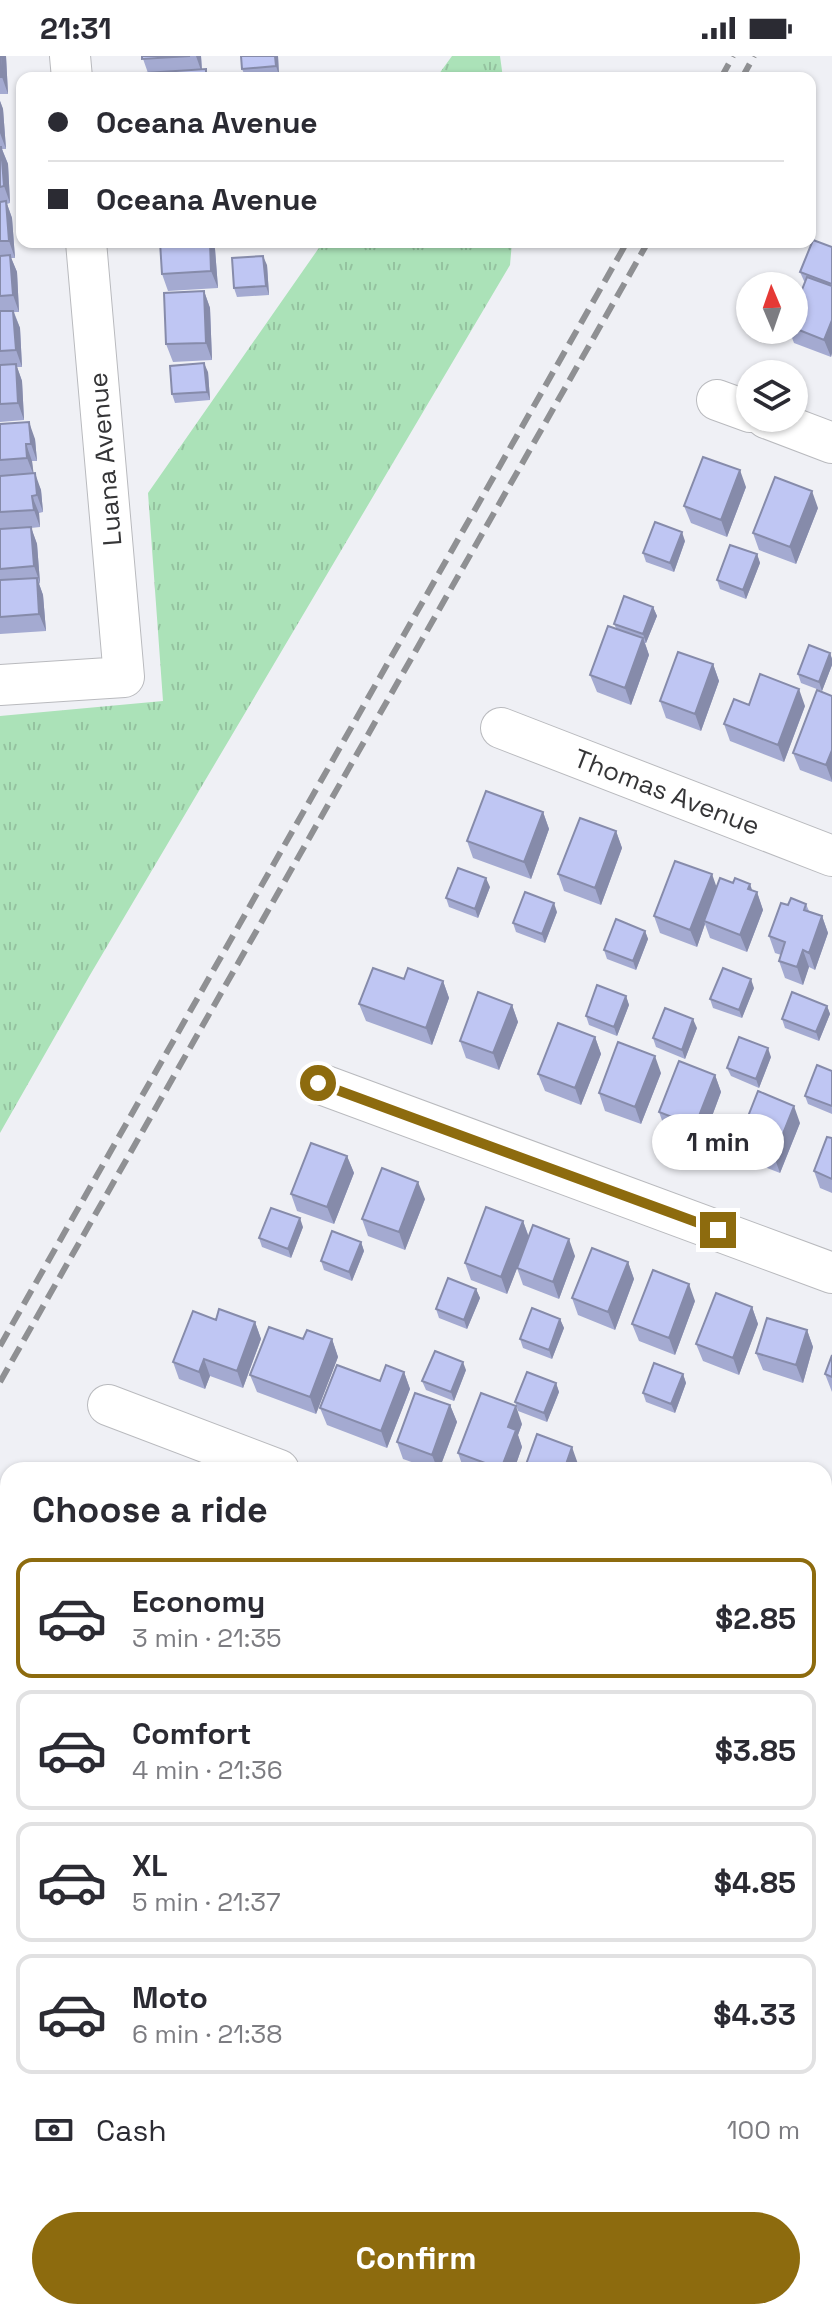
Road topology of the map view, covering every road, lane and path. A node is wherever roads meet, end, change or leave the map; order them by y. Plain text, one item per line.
1 (87, 248) edge
2 (803, 432) edge
3 (832, 443) edge
4 (0, 685) edge
5 (501, 728) dead end
6 (832, 856) edge
7 (318, 1083) dead end
8 (832, 1273) edge
9 (108, 1405) dead end
10 (258, 1462) edge

1 - 4 street, Luana Avenue
2 - 3 street
5 - 6 street, Thomas Avenue
7 - 8 street
9 - 10 street

